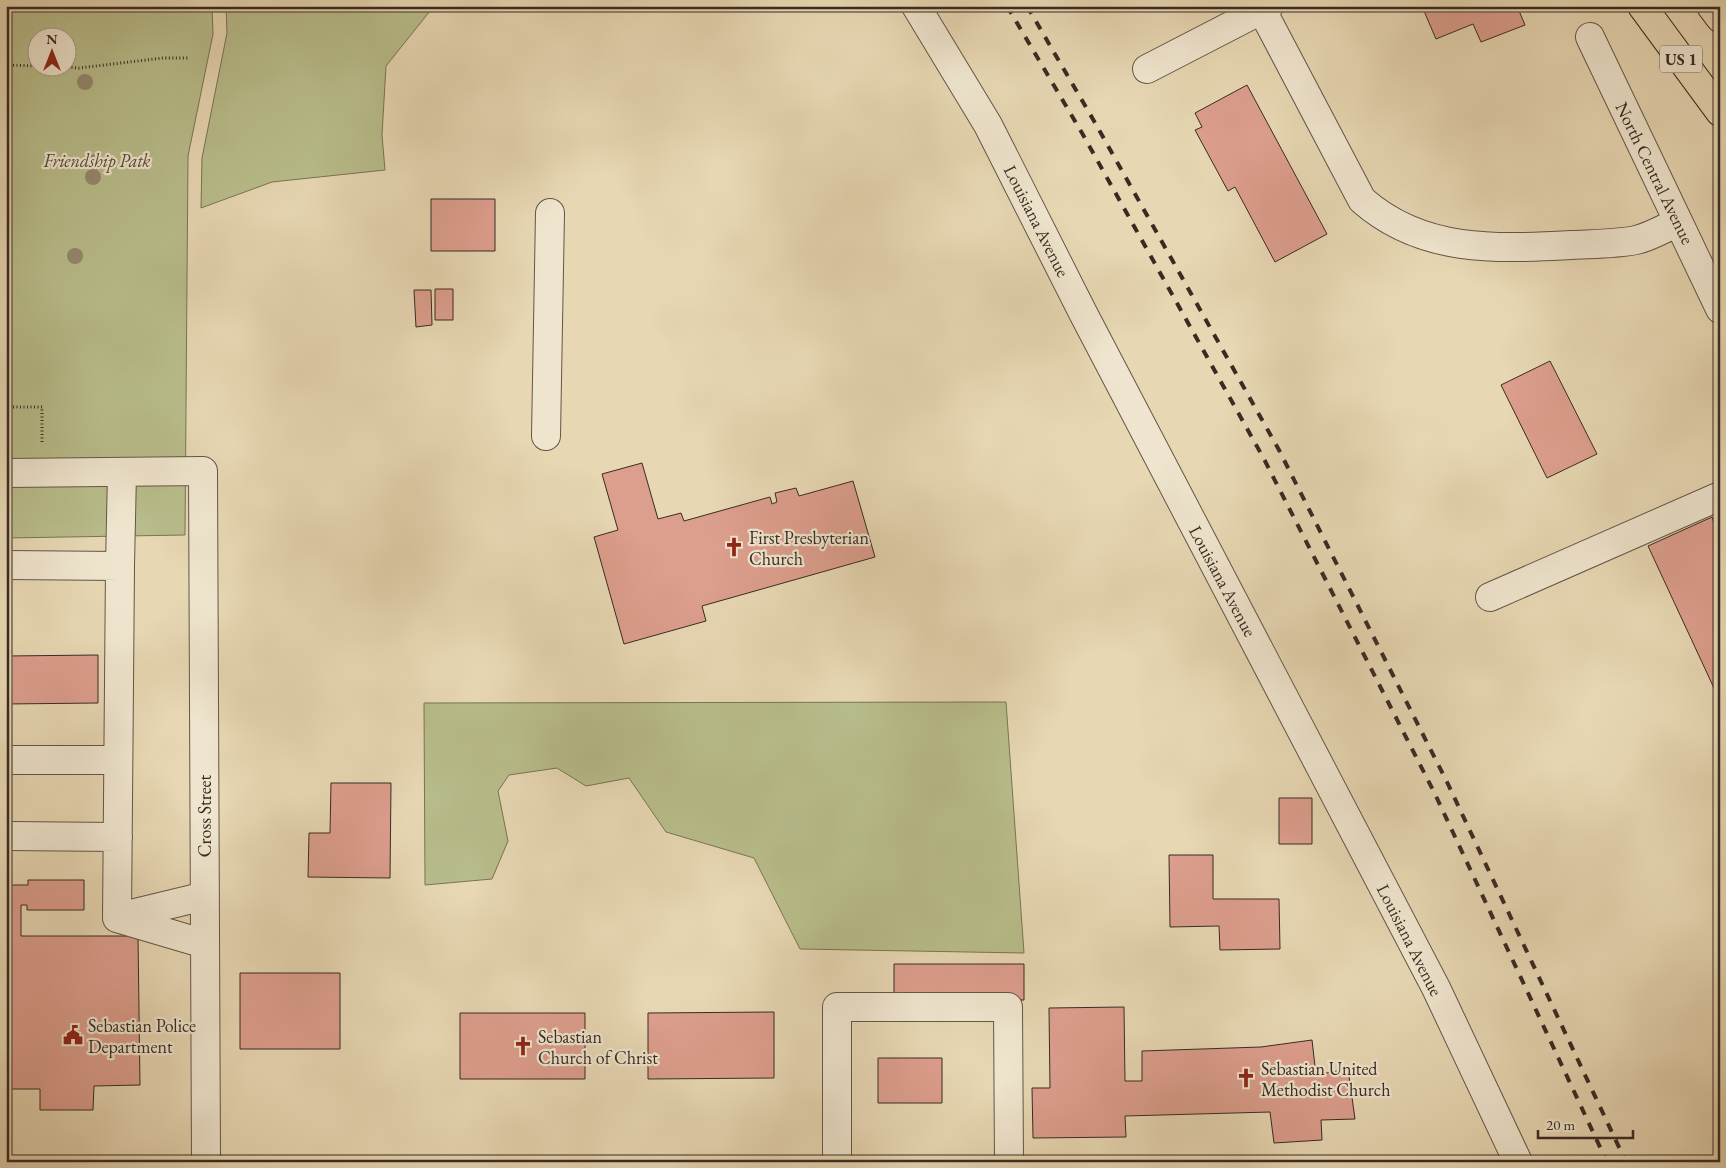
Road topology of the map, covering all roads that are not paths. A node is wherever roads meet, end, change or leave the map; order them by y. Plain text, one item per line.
1 (916, 6) edge
2 (1642, 6) edge
3 (1711, 6) edge
4 (1265, 8) edge
5 (1720, 18) edge
6 (1590, 37) dead end
7 (1147, 69) dead end
8 (1720, 112) edge
9 (550, 213) dead end
10 (1678, 222) junction
11 (1720, 309) edge
12 (546, 436) dead end
13 (122, 472) junction
14 (6, 473) edge
15 (1720, 496) edge
16 (6, 565) edge
17 (120, 566) junction
18 (1490, 598) dead end
19 (6, 760) edge
20 (118, 760) junction
21 (6, 836) edge
22 (118, 837) junction
23 (205, 896) junction
24 (117, 918) junction
25 (205, 944) junction
26 (206, 1162) edge
27 (838, 1162) edge
28 (1009, 1162) edge
29 (1518, 1162) edge

1 - 29 street, Louisiana Avenue
2 - 8 main road, US 1
3 - 5 main road
4 - 7 street
4 - 10 street
6 - 10 street, North Central Avenue
9 - 12 street
10 - 11 street, North Central Avenue
13 - 14 street
13 - 17 street
13 - 23 street, Cross Street
15 - 18 street
16 - 17 street
17 - 20 street
19 - 20 street
20 - 22 street
21 - 22 street
22 - 24 street
23 - 24 street
23 - 25 street, Cross Street
24 - 25 street
25 - 26 street, Cross Street
27 - 28 street

